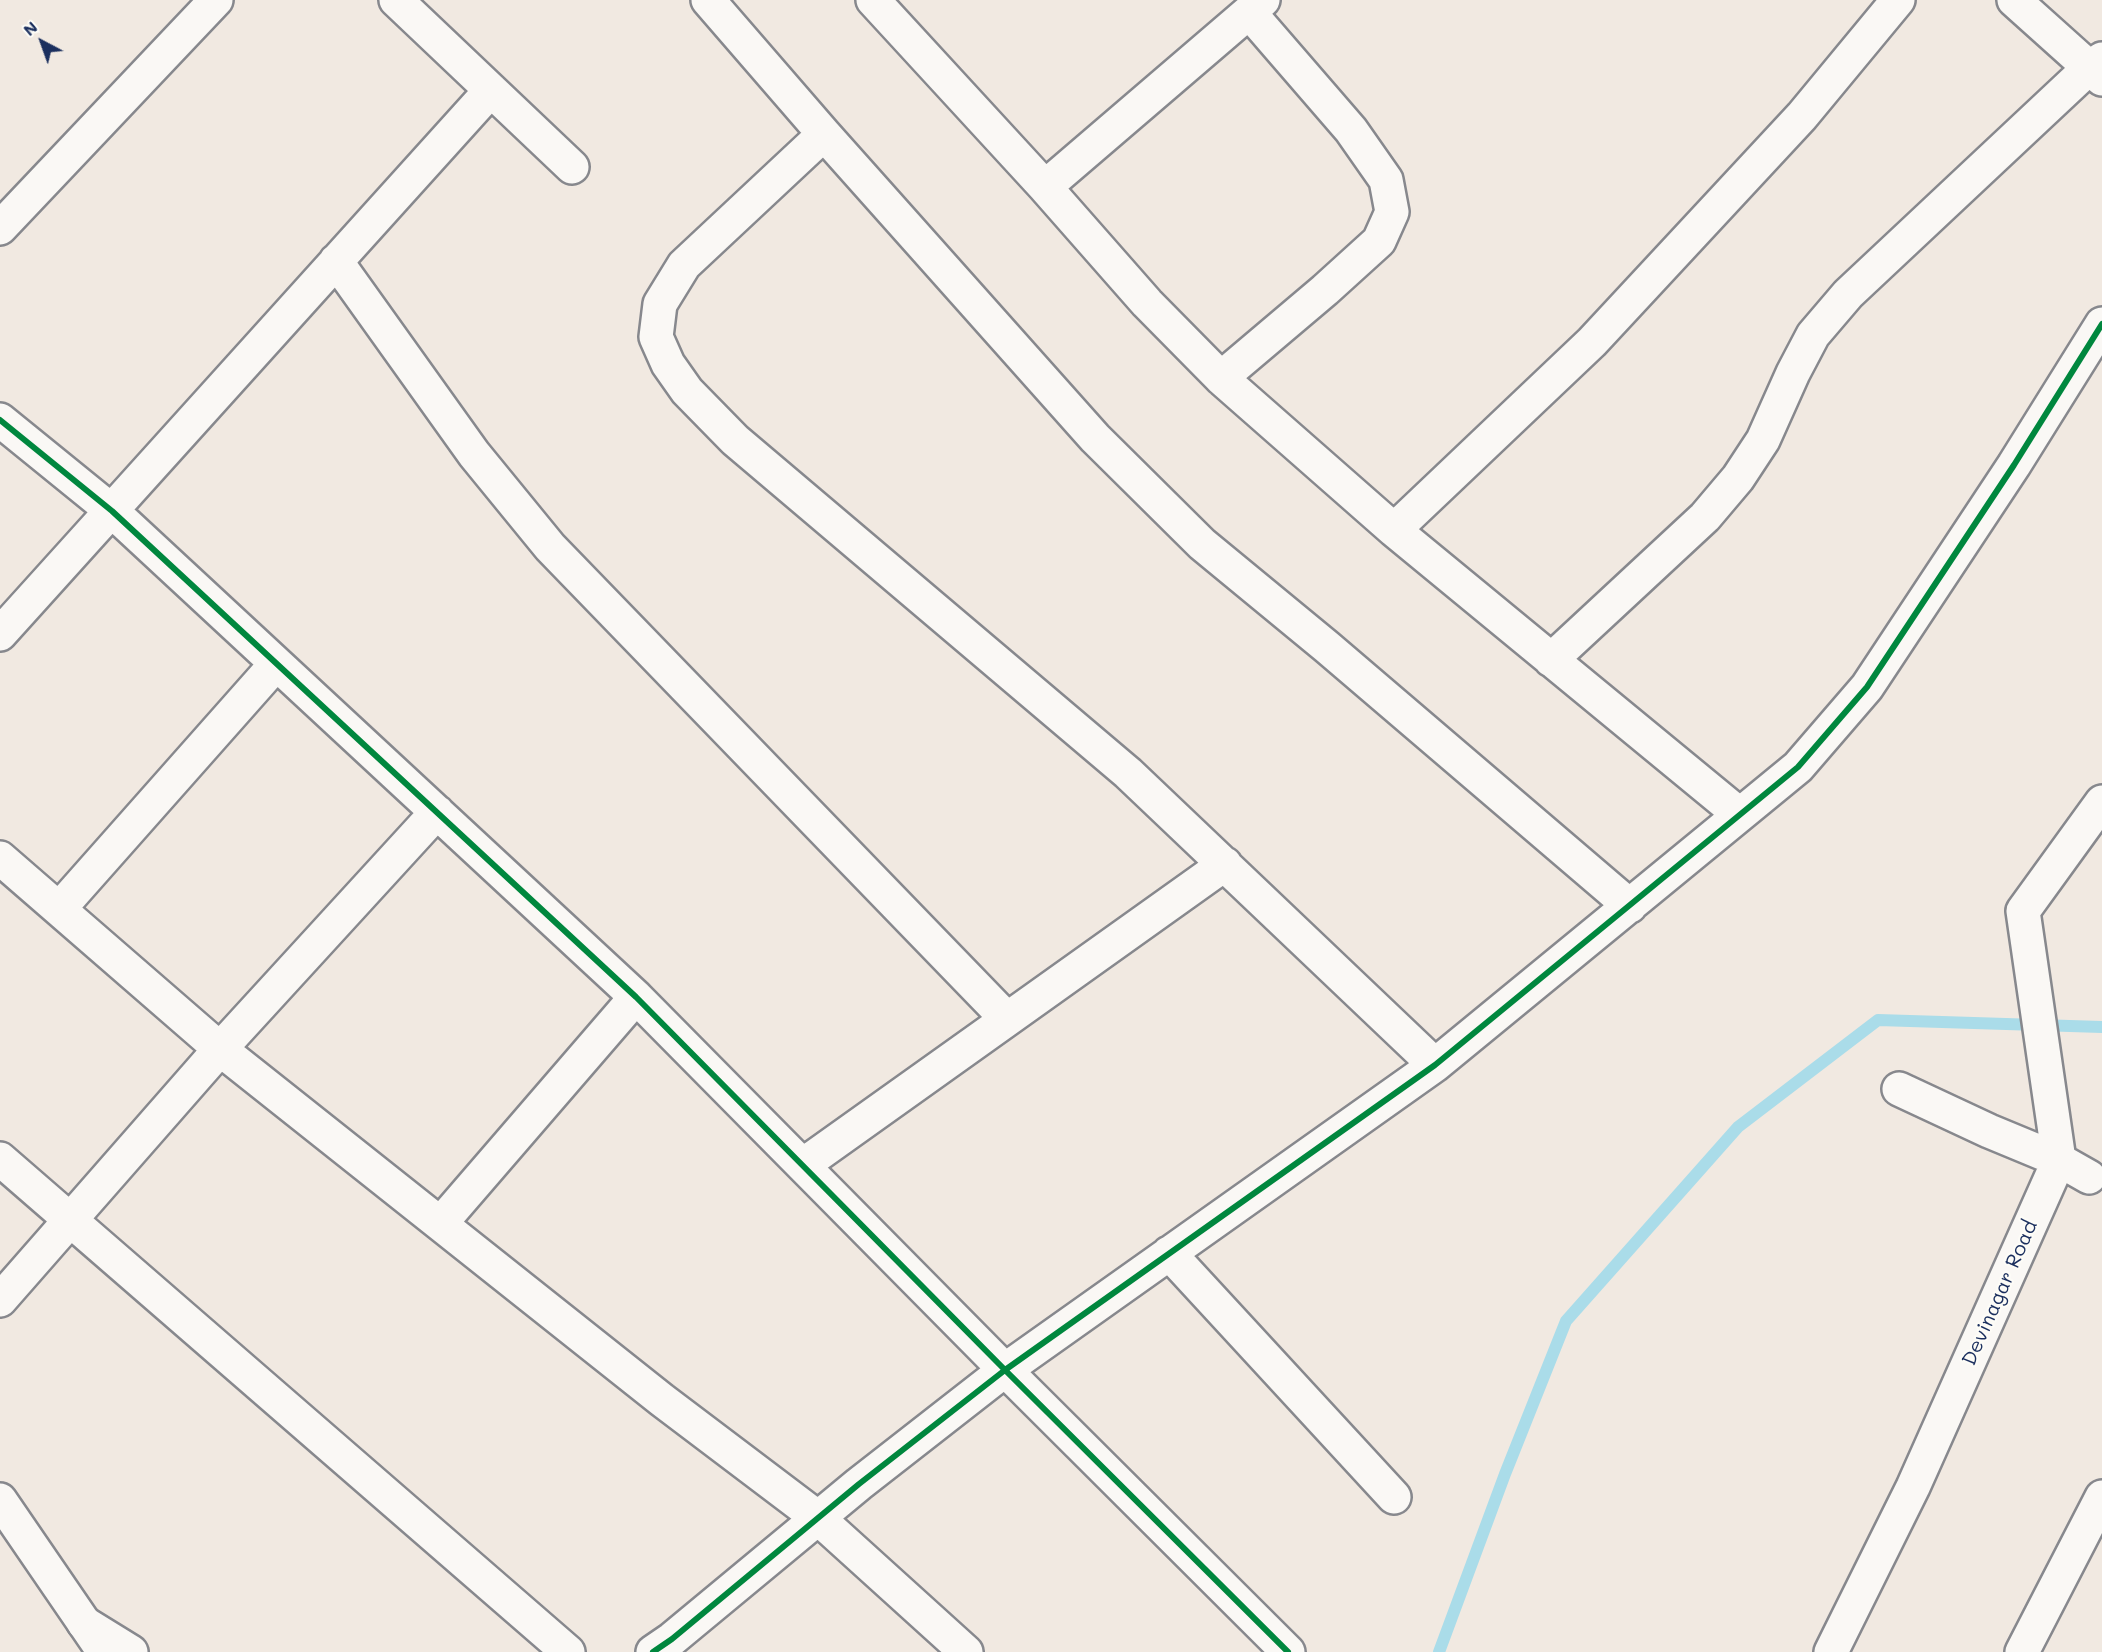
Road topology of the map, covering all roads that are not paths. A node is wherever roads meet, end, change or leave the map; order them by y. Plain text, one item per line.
1 (216, 0) edge
2 (396, 0) edge
3 (708, 0) edge
4 (873, 0) edge
5 (1898, 0) edge
6 (2014, 0) edge
7 (1256, 6) edge
8 (2098, 68) edge
9 (491, 90) junction
10 (824, 135) junction
11 (572, 167) dead end
12 (1045, 187) junction
13 (0, 228) edge
14 (336, 261) junction
15 (2102, 324) edge
16 (1221, 378) junction
17 (0, 420) edge
18 (112, 511) junction
19 (1394, 530) junction
20 (0, 634) edge
21 (1551, 660) junction
22 (276, 664) junction
23 (2102, 802) edge
24 (437, 812) junction
25 (1739, 814) junction
26 (0, 858) edge
27 (1225, 864) junction
28 (1630, 906) junction
29 (59, 909) junction
30 (636, 997) junction
31 (1007, 1019) junction
32 (220, 1049) junction
33 (1435, 1065) junction
34 (1899, 1089) dead end
35 (0, 1159) edge
36 (2059, 1160) junction
37 (802, 1165) junction
38 (2089, 1177) dead end
39 (71, 1219) junction
40 (441, 1223) junction
41 (1169, 1253) junction
42 (0, 1300) edge
43 (1005, 1370) junction
44 (1394, 1497) dead end
45 (2102, 1497) edge
46 (0, 1500) edge
47 (818, 1518) junction
48 (84, 1623) junction
49 (104, 1652) edge
50 (131, 1652) edge
51 (568, 1652) edge
52 (653, 1652) edge
53 (966, 1652) edge
54 (1288, 1652) edge
55 (1831, 1652) edge
56 (2022, 1652) edge

1 - 13 street
2 - 9 street
3 - 10 street
4 - 12 street
5 - 19 street
6 - 8 street
7 - 12 street
7 - 16 street
8 - 21 street
9 - 11 street
9 - 14 street
10 - 27 street
10 - 28 street
12 - 16 street
14 - 18 street
14 - 31 street
15 - 25 street
16 - 19 street
17 - 18 street
18 - 20 street
18 - 22 street
19 - 21 street
21 - 25 street
22 - 24 street
22 - 29 street
23 - 36 street
24 - 30 street
24 - 32 street
25 - 28 street
26 - 29 street
27 - 31 street
27 - 33 street
28 - 33 street
29 - 32 street
30 - 37 street
30 - 40 street
31 - 37 street
32 - 39 street
32 - 40 street
33 - 41 street
34 - 36 street
35 - 39 street
36 - 38 street
36 - 55 street, Devinagar Road
37 - 43 street
39 - 42 street
39 - 51 street
40 - 47 street
41 - 43 street
41 - 44 street
43 - 47 street
43 - 54 street
45 - 56 street
46 - 48 street
47 - 52 street
47 - 53 street
48 - 49 street
48 - 50 street

